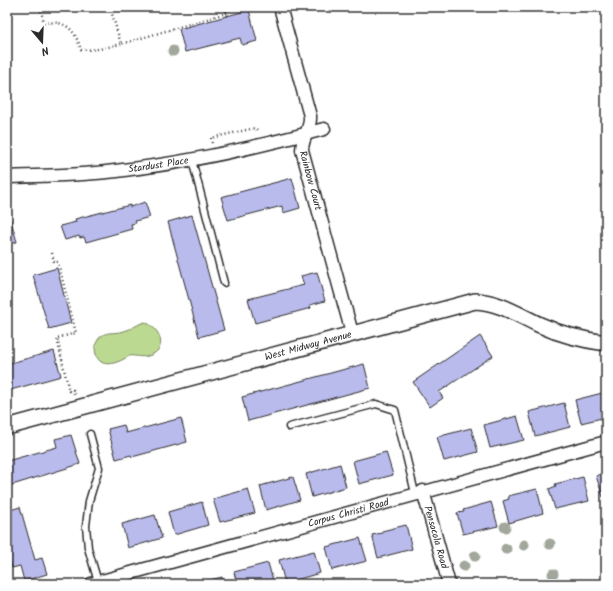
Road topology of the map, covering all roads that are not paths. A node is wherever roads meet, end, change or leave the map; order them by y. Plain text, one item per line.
1 (280, 7) edge
2 (324, 129) dead end
3 (306, 134) junction
4 (192, 160) junction
5 (7, 177) edge
6 (224, 283) dead end
7 (352, 332) junction
8 (606, 343) edge
9 (289, 426) dead end
10 (7, 427) edge
11 (90, 434) dead end
12 (606, 442) edge
13 (419, 492) junction
14 (95, 583) edge
15 (449, 584) edge

1 - 3 street, Rainbow Court
2 - 3 street, Stardust Place
3 - 4 street, Stardust Place
3 - 7 street, Rainbow Court
4 - 5 street, Stardust Place
4 - 6 lane
7 - 8 street, West Midway Avenue
7 - 10 street, West Midway Avenue
9 - 13 lane
11 - 14 lane
12 - 13 street, Corpus Christi Road
13 - 14 street, Corpus Christi Road
13 - 15 street, Pensacola Road

